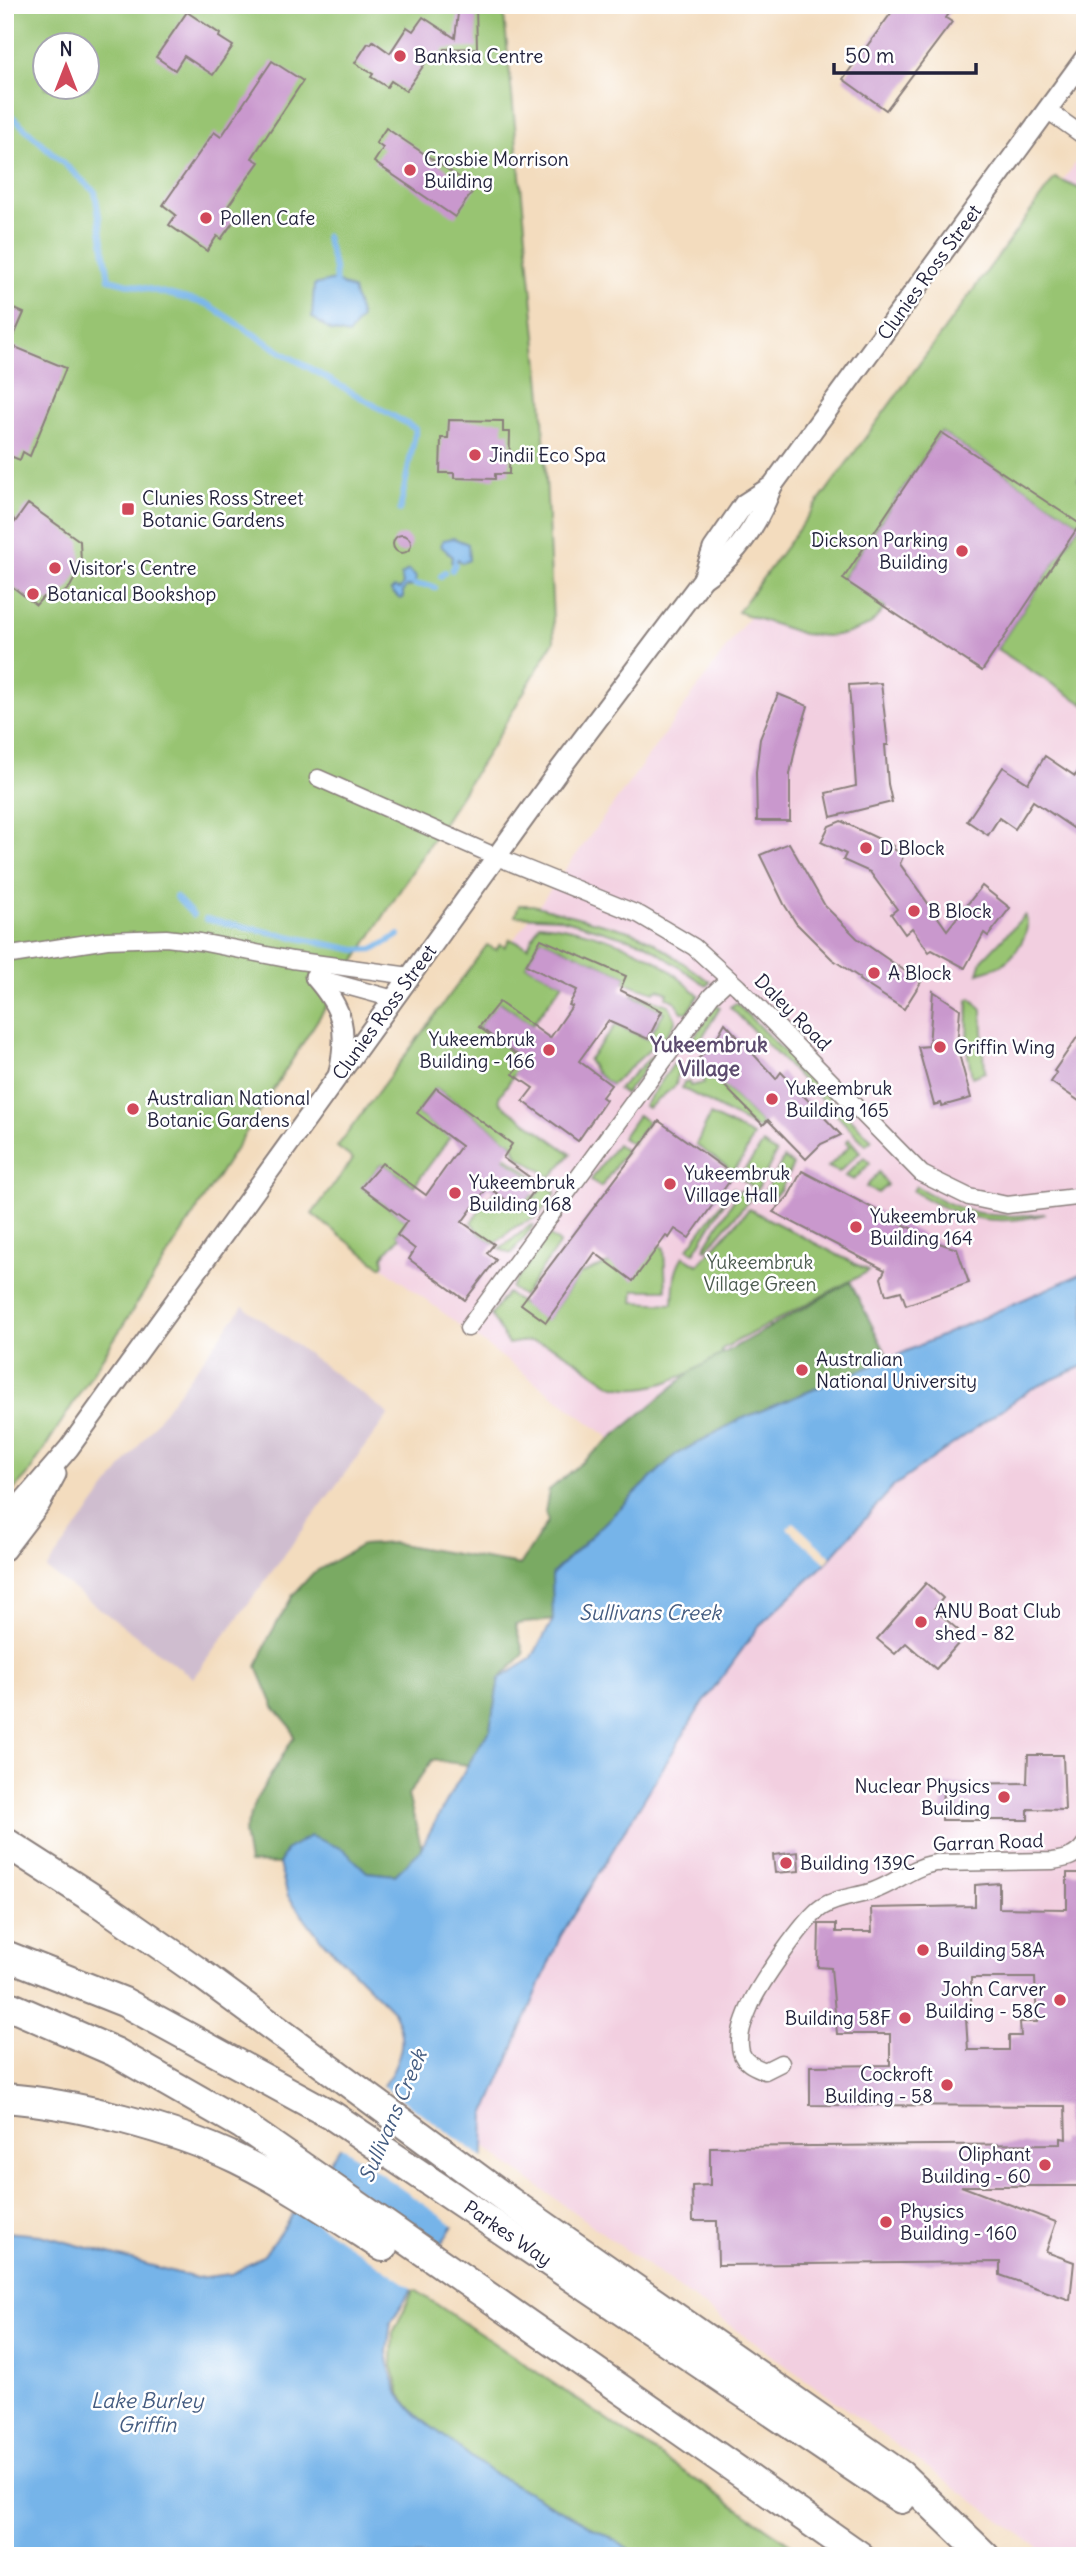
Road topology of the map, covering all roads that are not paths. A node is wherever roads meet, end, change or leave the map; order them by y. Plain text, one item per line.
1 (1085, 58) edge
2 (1047, 110) junction
3 (1085, 137) edge
4 (318, 778) dead end
5 (497, 857) junction
6 (5, 956) edge
7 (292, 960) junction
8 (410, 976) junction
9 (315, 977) junction
10 (729, 979) junction
11 (394, 999) junction
12 (338, 1076) junction
13 (1085, 1196) edge
14 (468, 1328) dead end
15 (69, 1448) junction
16 (5, 1522) edge
17 (5, 1550) edge
18 (5, 1842) edge
19 (1085, 1843) edge
20 (5, 1955) edge
21 (5, 2004) edge
22 (781, 2063) dead end
23 (5, 2098) edge
24 (291, 2175) junction
25 (501, 2212) junction
26 (860, 2556) edge
27 (985, 2556) edge

1 - 2 street, Clunies Ross Street
2 - 3 street
2 - 5 street, Clunies Ross Street
4 - 5 street, Daley Road
5 - 8 street, Clunies Ross Street
5 - 10 street, Daley Road
6 - 7 street
7 - 8 street
7 - 9 street
8 - 11 street, Clunies Ross Street
9 - 11 street
9 - 12 street
10 - 13 street, Daley Road
10 - 14 street
11 - 12 street, Clunies Ross Street
12 - 15 street, Clunies Ross Street
15 - 16 street, Clunies Ross Street
15 - 17 street, Clunies Ross Street
18 - 25 highway
19 - 22 street, Garran Road
20 - 25 highway, Parkes Way
21 - 24 highway
23 - 24 highway
24 - 26 highway
25 - 27 highway, Parkes Way

